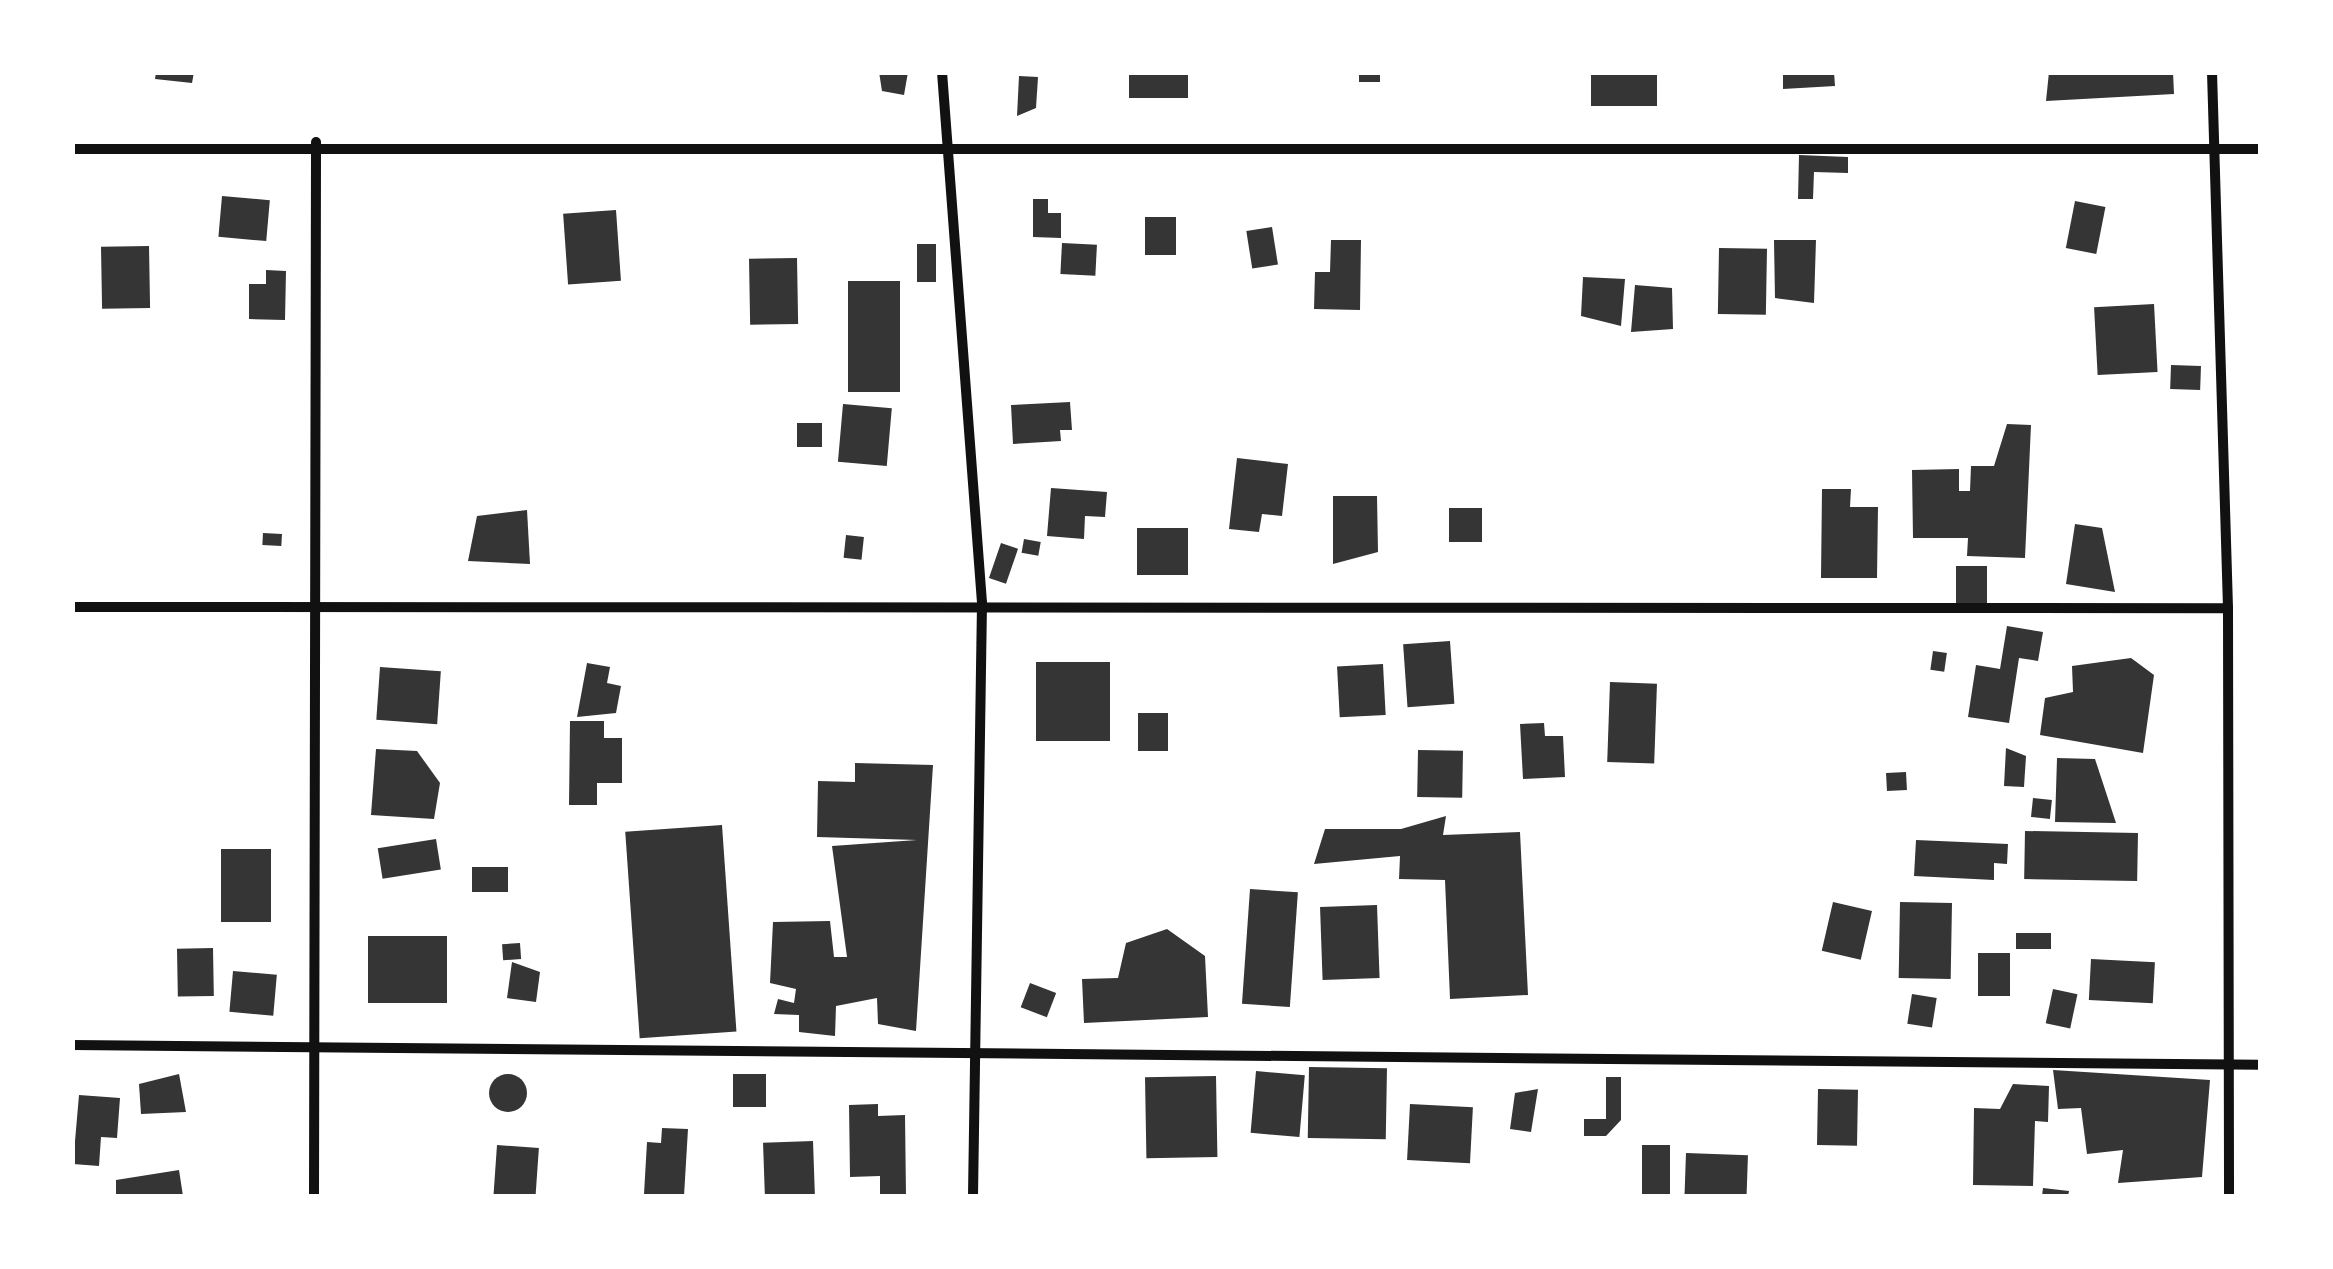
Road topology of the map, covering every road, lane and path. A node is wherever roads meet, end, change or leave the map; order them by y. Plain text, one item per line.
1 (942, 72) edge
2 (2212, 72) edge
3 (316, 142) junction
4 (72, 148) edge
5 (2214, 148) junction
6 (2260, 149) edge
7 (943, 153) junction
8 (982, 603) junction
9 (315, 605) junction
10 (72, 607) edge
11 (2228, 608) junction
12 (72, 1045) edge
13 (316, 1046) junction
14 (977, 1046) junction
15 (2227, 1065) junction
16 (2260, 1065) edge
17 (314, 1196) edge
18 (974, 1196) edge
19 (2229, 1196) edge

1 - 7 street
2 - 5 street
3 - 4 street
3 - 7 street
3 - 9 street
5 - 6 street
5 - 7 street
5 - 11 street
7 - 8 street
8 - 9 street
8 - 11 street
8 - 14 street
9 - 10 street
9 - 13 street
11 - 15 street
12 - 13 street
13 - 14 street
13 - 17 street
14 - 15 street
14 - 18 street
15 - 16 street
15 - 19 street

